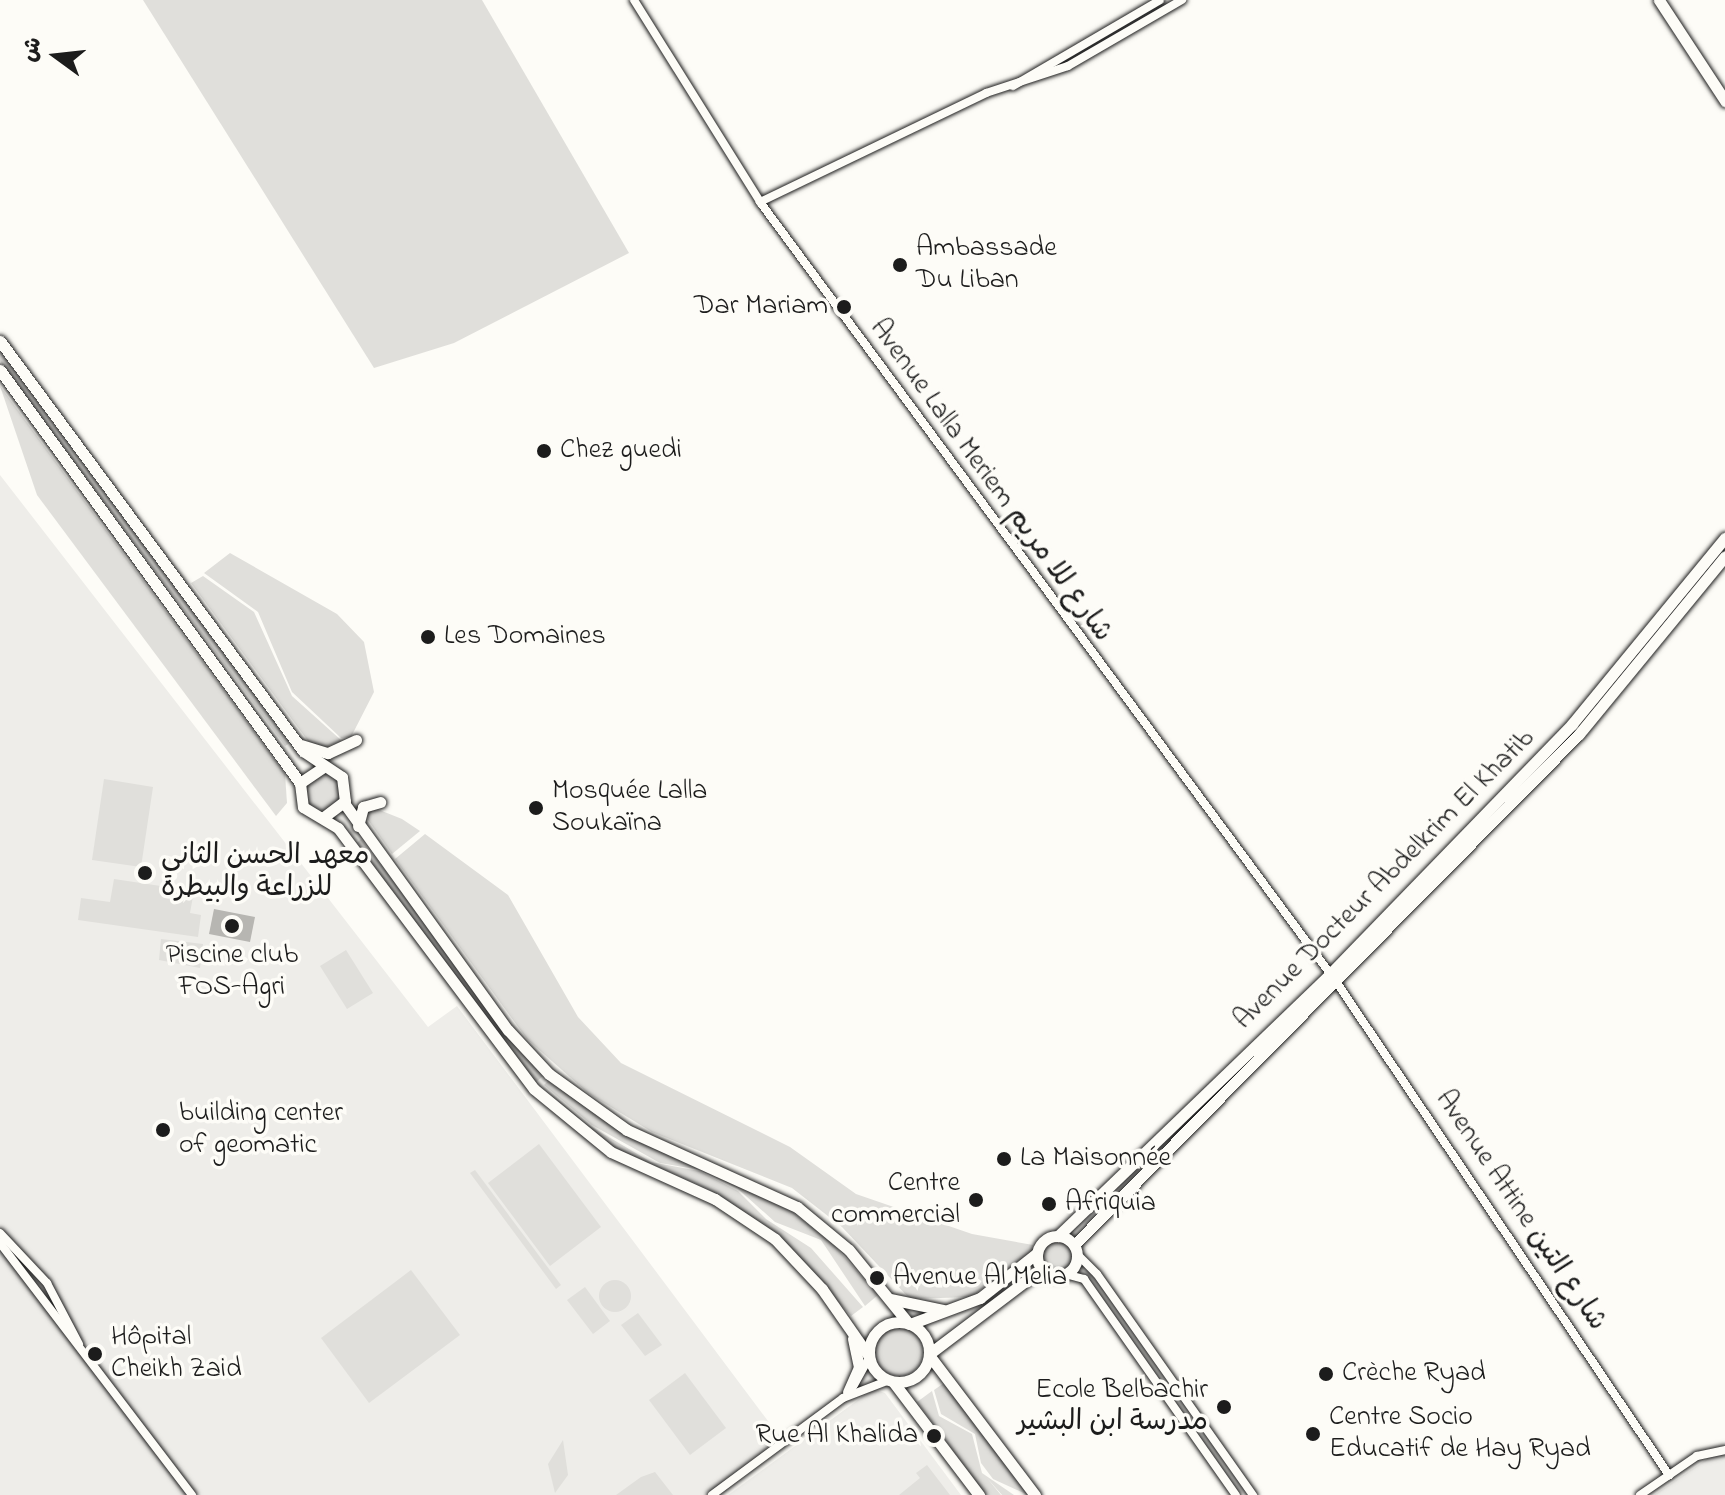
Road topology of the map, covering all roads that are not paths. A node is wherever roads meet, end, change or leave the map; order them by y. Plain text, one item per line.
1 (634, 0) edge
2 (1160, 0) edge
3 (1182, 0) edge
4 (1659, 0) edge
5 (1013, 86) junction
6 (1725, 101) edge
7 (760, 202) junction
8 (0, 341) edge
9 (0, 370) edge
10 (1725, 538) edge
11 (1725, 556) edge
12 (356, 740) dead end
13 (296, 741) junction
14 (322, 768) junction
15 (300, 783) junction
16 (380, 802) dead end
17 (344, 803) junction
18 (324, 817) junction
19 (358, 826) junction
20 (1334, 978) junction
21 (0, 1233) edge
22 (1058, 1236) junction
23 (0, 1243) edge
24 (1075, 1250) junction
25 (1037, 1253) junction
26 (1046, 1273) junction
27 (1065, 1274) junction
28 (39, 1277) junction
29 (30, 1284) junction
30 (52, 1296) junction
31 (889, 1299) junction
32 (44, 1303) junction
33 (954, 1309) junction
34 (849, 1324) junction
35 (910, 1324) junction
36 (79, 1344) junction
37 (929, 1354) junction
38 (868, 1356) junction
39 (890, 1382) junction
40 (845, 1395) junction
41 (1725, 1450) edge
42 (1669, 1475) junction
43 (192, 1495) edge
44 (712, 1495) edge
45 (979, 1495) edge
46 (1035, 1495) edge
47 (1236, 1495) edge
48 (1253, 1495) edge
49 (1640, 1495) edge

1 - 7 street, Avenue Lalla Meriem شارع للا مريم
2 - 5 street
3 - 5 street
4 - 6 main road
5 - 7 street
7 - 20 street, Avenue Lalla Meriem شارع للا مريم
8 - 13 main road
9 - 15 main road
10 - 20 main road, Avenue Docteur Abdelkrim El Khatib
11 - 20 main road, Avenue Docteur Abdelkrim El Khatib
12 - 13 main road
13 - 14 main road
14 - 15 main road
14 - 17 main road
15 - 18 main road
16 - 19 main road
17 - 18 main road
17 - 19 main road
18 - 34 main road
19 - 31 main road
20 - 22 main road, Avenue Docteur Abdelkrim El Khatib
20 - 24 main road, Avenue Docteur Abdelkrim El Khatib
20 - 42 street, Avenue Attine شارع التين
21 - 28 street
22 - 24 main road
22 - 25 main road
23 - 29 street
24 - 27 main road
24 - 48 street
25 - 26 main road
25 - 33 main road
26 - 27 main road
26 - 37 main road
27 - 47 street
28 - 29 street
28 - 30 street
29 - 32 street
30 - 32 street
30 - 36 street
31 - 33 main road
31 - 35 main road
32 - 36 street
33 - 35 main road
34 - 38 main road
34 - 40 main road
35 - 37 main road
35 - 38 main road
36 - 43 street
37 - 39 main road
37 - 46 main road
38 - 39 main road
38 - 40 street
39 - 40 street
39 - 45 main road
40 - 44 street
41 - 42 street
42 - 49 street

